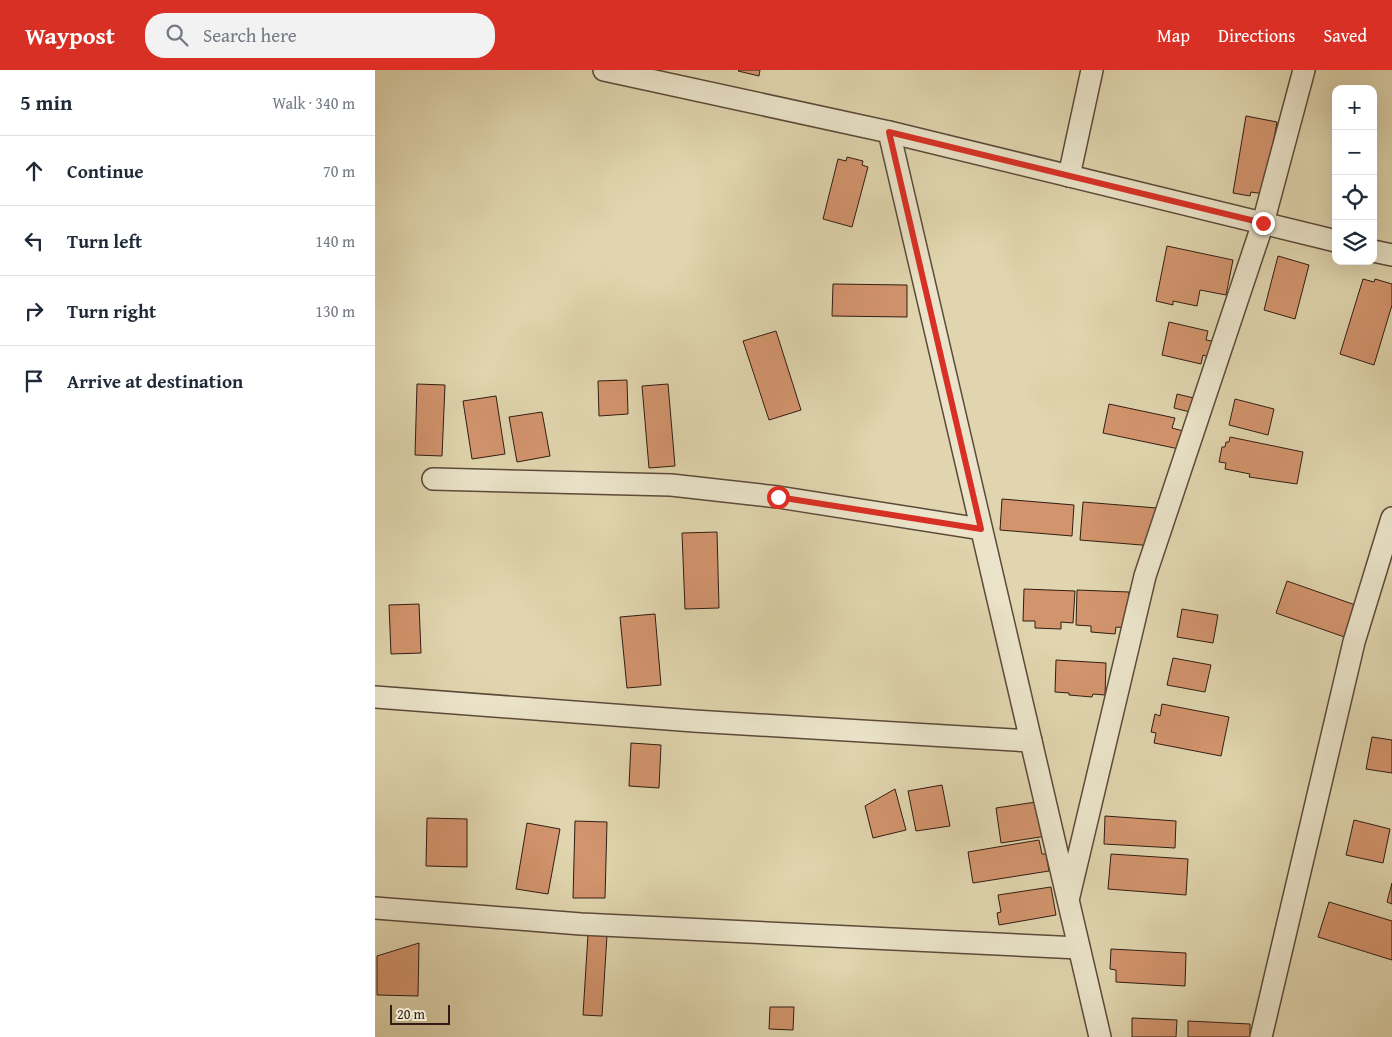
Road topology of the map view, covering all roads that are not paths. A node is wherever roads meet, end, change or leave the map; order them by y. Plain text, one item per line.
1 (604, 70) edge
2 (1093, 70) edge
3 (1304, 70) edge
4 (889, 132) junction
5 (1069, 176) junction
6 (1263, 223) junction
7 (1332, 240) edge
8 (1377, 252) edge
9 (1392, 256) edge
10 (433, 479) dead end
11 (1392, 518) edge
12 (981, 529) junction
13 (375, 697) edge
14 (1031, 741) junction
15 (1068, 900) junction
16 (375, 908) edge
17 (1079, 948) junction
18 (1100, 1037) edge
19 (1261, 1037) edge

1 - 4 street
2 - 5 street
3 - 6 street
4 - 5 street
4 - 12 street
5 - 6 street
6 - 7 street
6 - 15 street
8 - 9 street
10 - 12 street
11 - 19 street
12 - 14 street
13 - 14 street
14 - 15 street
15 - 17 street
16 - 17 street
17 - 18 street

